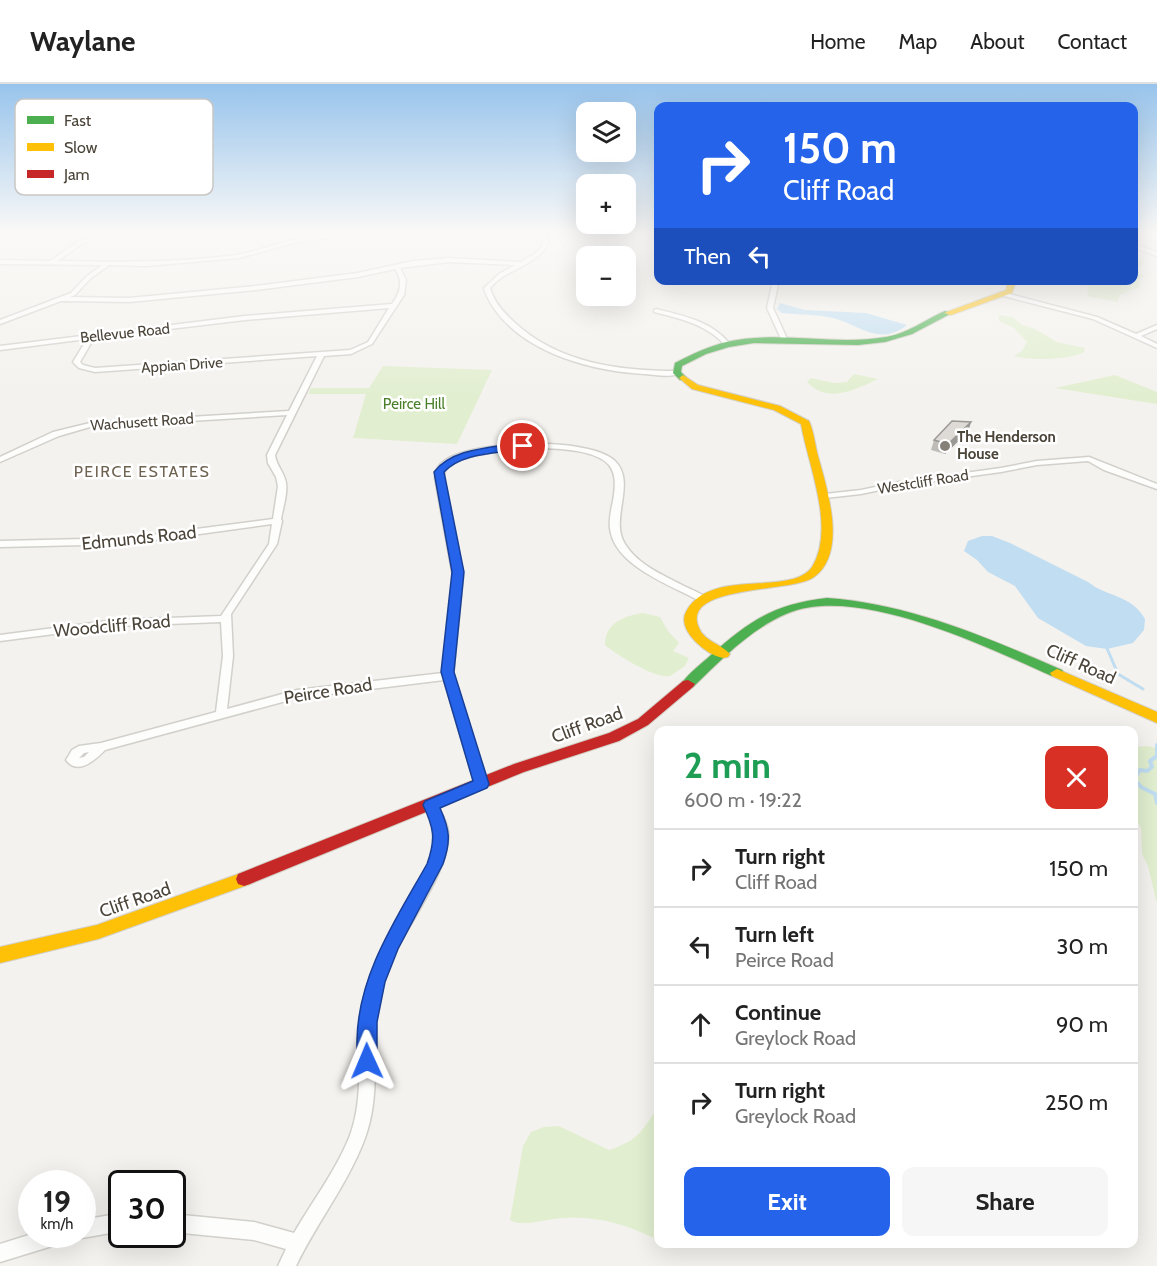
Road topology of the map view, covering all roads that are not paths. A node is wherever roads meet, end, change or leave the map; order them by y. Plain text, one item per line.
1 (79, 289) edge
2 (249, 289) edge
3 (403, 289) edge
4 (488, 289) edge
5 (774, 289) edge
6 (1012, 289) edge
7 (1002, 294) junction
8 (62, 299) junction
9 (394, 306) junction
10 (656, 311) dead end
11 (0, 322) edge
12 (1157, 327) edge
13 (92, 336) junction
14 (1137, 336) junction
15 (785, 341) junction
16 (727, 344) junction
17 (1157, 346) edge
18 (0, 348) edge
19 (321, 355) junction
20 (678, 373) junction
21 (291, 413) junction
22 (0, 460) edge
23 (1157, 487) edge
24 (825, 496) junction
25 (278, 521) junction
26 (0, 544) edge
27 (703, 598) junction
28 (225, 619) junction
29 (0, 638) edge
30 (723, 654) junction
31 (448, 676) junction
32 (221, 713) junction
33 (1157, 718) edge
34 (101, 747) dead end
35 (481, 784) junction
36 (431, 805) junction
37 (0, 955) edge
38 (186, 1224) edge
39 (297, 1243) junction
40 (19, 1248) edge
41 (0, 1254) edge
42 (287, 1266) edge

1 - 8 street
2 - 8 street
3 - 9 street
4 - 20 street
5 - 15 street
6 - 7 street
7 - 14 street
7 - 15 street
8 - 11 street
9 - 13 street, Bellevue Road
9 - 19 street
10 - 16 street
12 - 14 street
13 - 18 street, Bellevue Road
13 - 19 street, Appian Drive
14 - 17 street
15 - 16 street
16 - 20 street
19 - 21 street
20 - 24 street
21 - 22 street, Wachusett Road
21 - 25 street
23 - 24 street, Westcliff Road
24 - 27 street
25 - 26 street, Edmunds Road
25 - 28 street
27 - 30 street
27 - 31 street
28 - 29 street, Woodcliff Road
28 - 32 street
30 - 33 street, Cliff Road
30 - 35 street, Cliff Road
31 - 32 street, Peirce Road
31 - 35 street
32 - 34 street, Peirce Road
35 - 36 street, Cliff Road
36 - 37 street, Cliff Road
36 - 39 street
38 - 39 street
39 - 42 street
40 - 41 street

